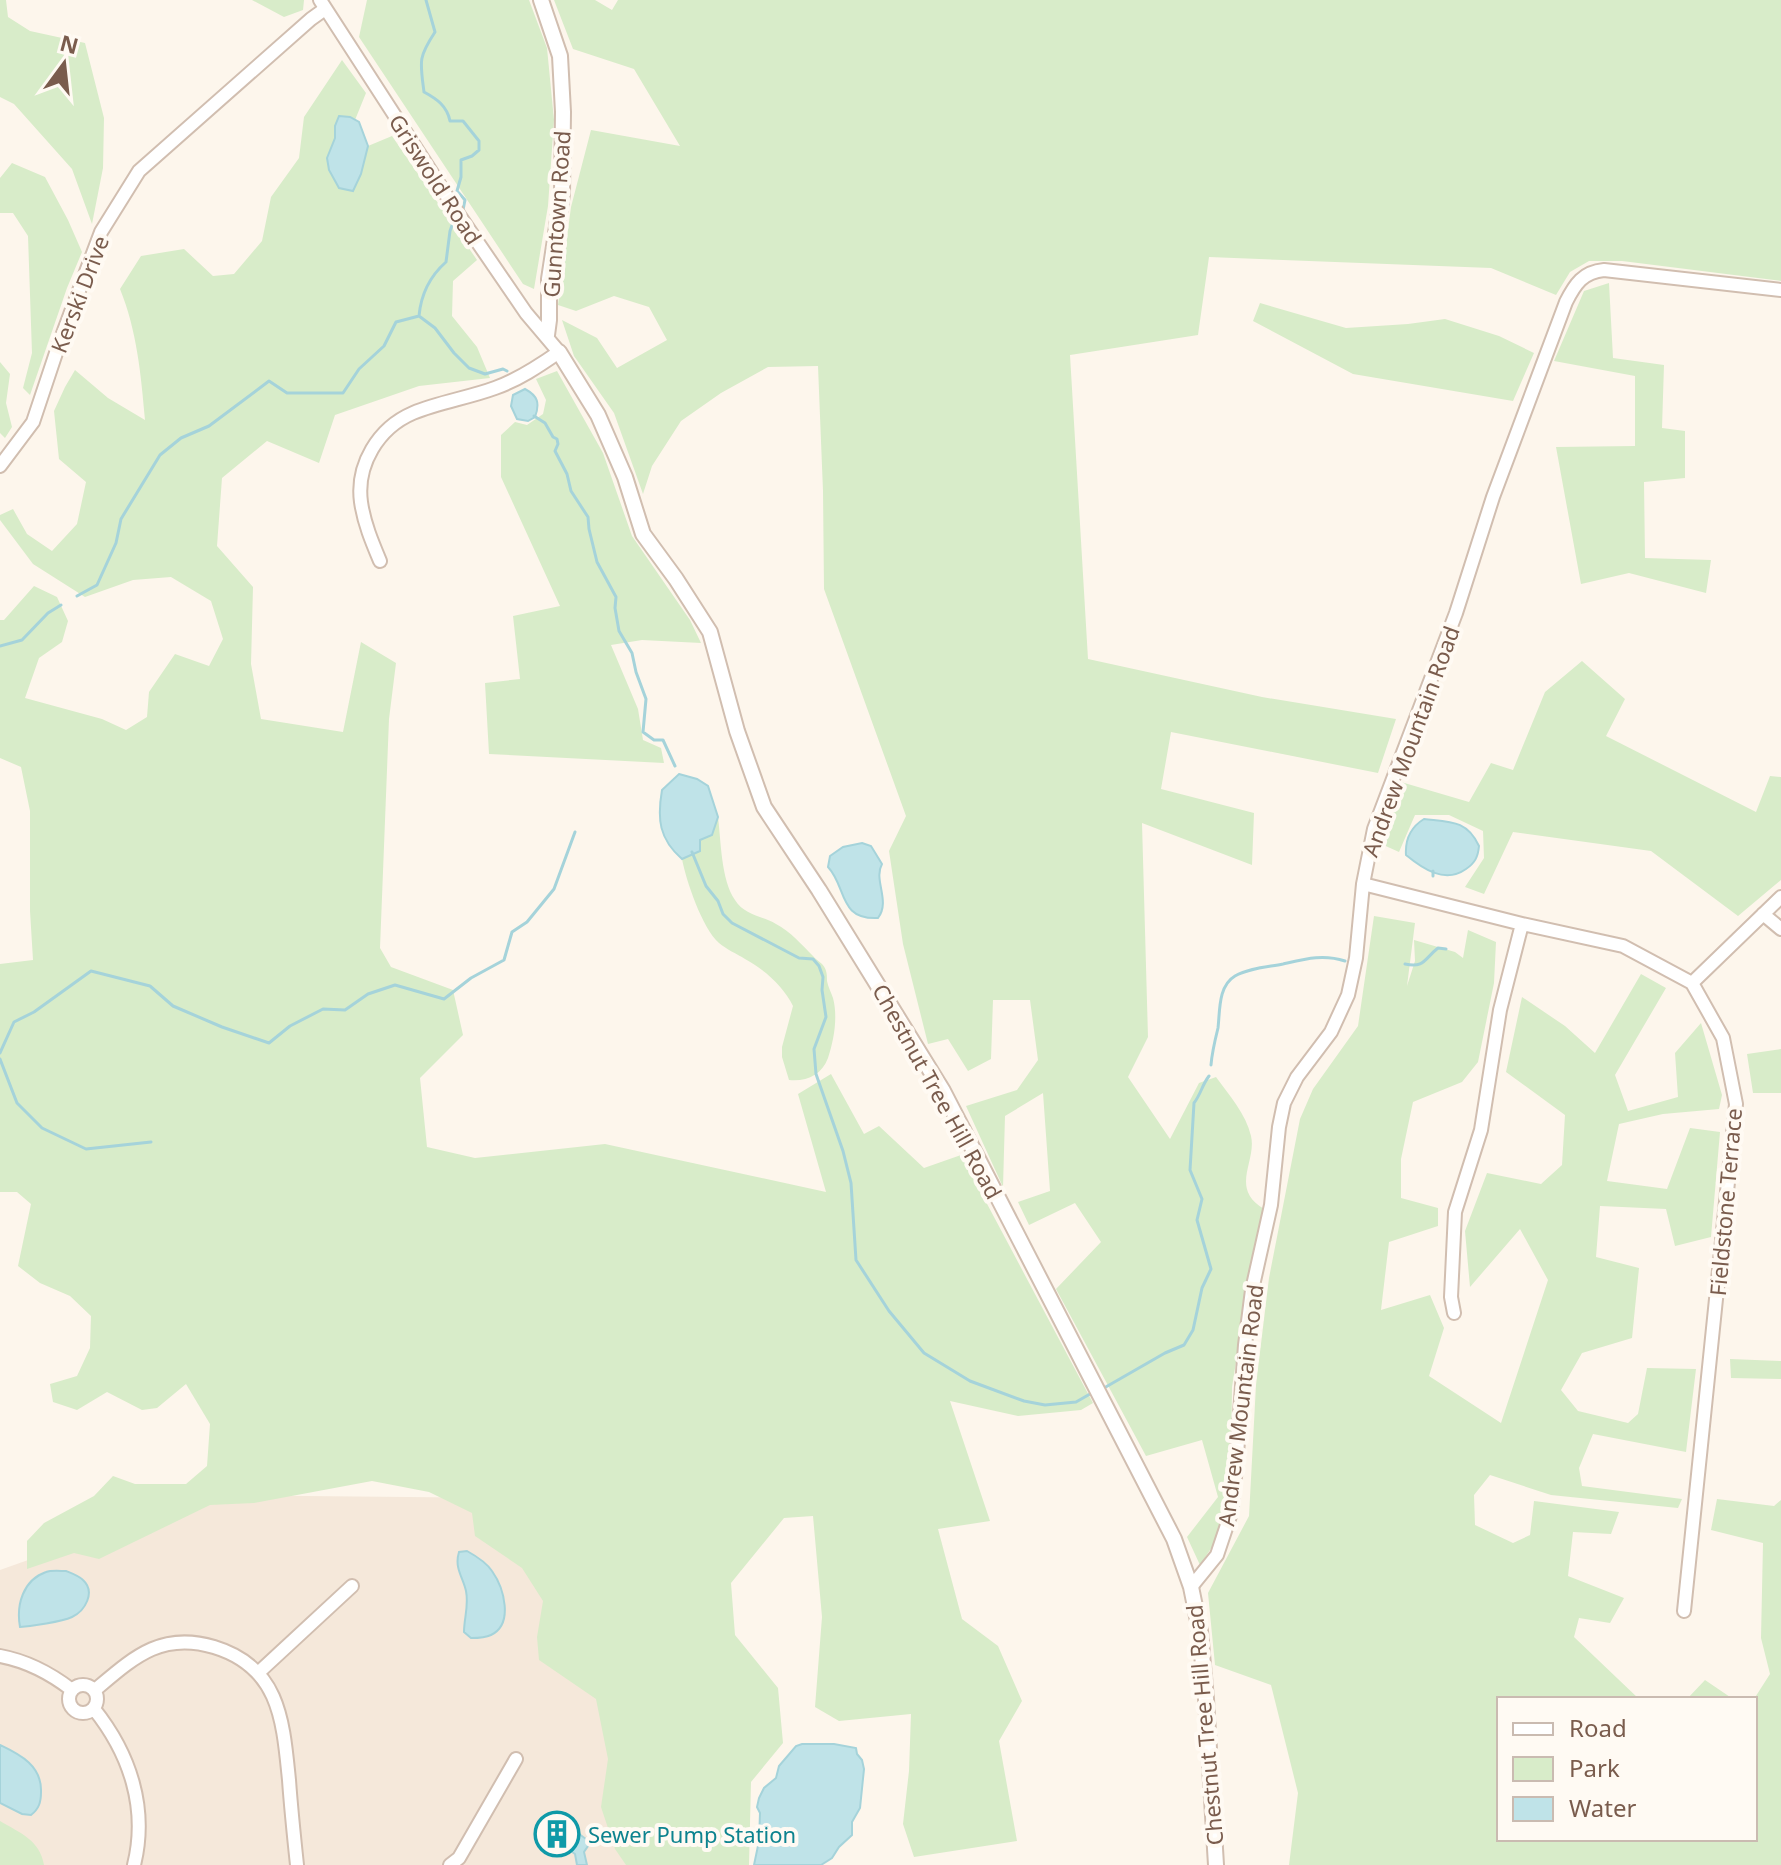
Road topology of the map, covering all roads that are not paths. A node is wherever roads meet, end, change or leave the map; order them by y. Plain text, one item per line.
1 (541, 0) edge
2 (322, 5) edge
3 (1781, 290) edge
4 (547, 335) junction
5 (559, 352) junction
6 (0, 466) edge
7 (380, 561) dead end
8 (1363, 884) junction
9 (1781, 897) edge
10 (1763, 914) junction
11 (1522, 924) junction
12 (1781, 929) edge
13 (1692, 983) junction
14 (1454, 1313) dead end
15 (352, 1586) dead end
16 (1191, 1587) junction
17 (1684, 1611) dead end
18 (0, 1656) edge
19 (258, 1673) junction
20 (72, 1690) junction
21 (95, 1690) junction
22 (94, 1709) junction
23 (516, 1759) dead end
24 (134, 1865) edge
25 (297, 1865) edge
26 (450, 1865) edge
27 (1216, 1865) edge

1 - 4 street, Gunntown Road
2 - 4 street, Griswold Road
2 - 6 street, Kerski Drive
3 - 8 street, Andrew Mountain Road
4 - 5 street, Griswold Road
5 - 7 street
5 - 16 street, Chestnut Tree Hill Road
8 - 11 street
8 - 16 street, Andrew Mountain Road
9 - 10 street
10 - 12 street
10 - 13 street
11 - 13 street
11 - 14 street
13 - 17 street, Fieldstone Terrace
15 - 19 street
16 - 27 street, Chestnut Tree Hill Road
18 - 20 street
19 - 21 street
19 - 25 street
20 - 21 street
20 - 22 street
21 - 22 street
22 - 24 street
23 - 26 street

